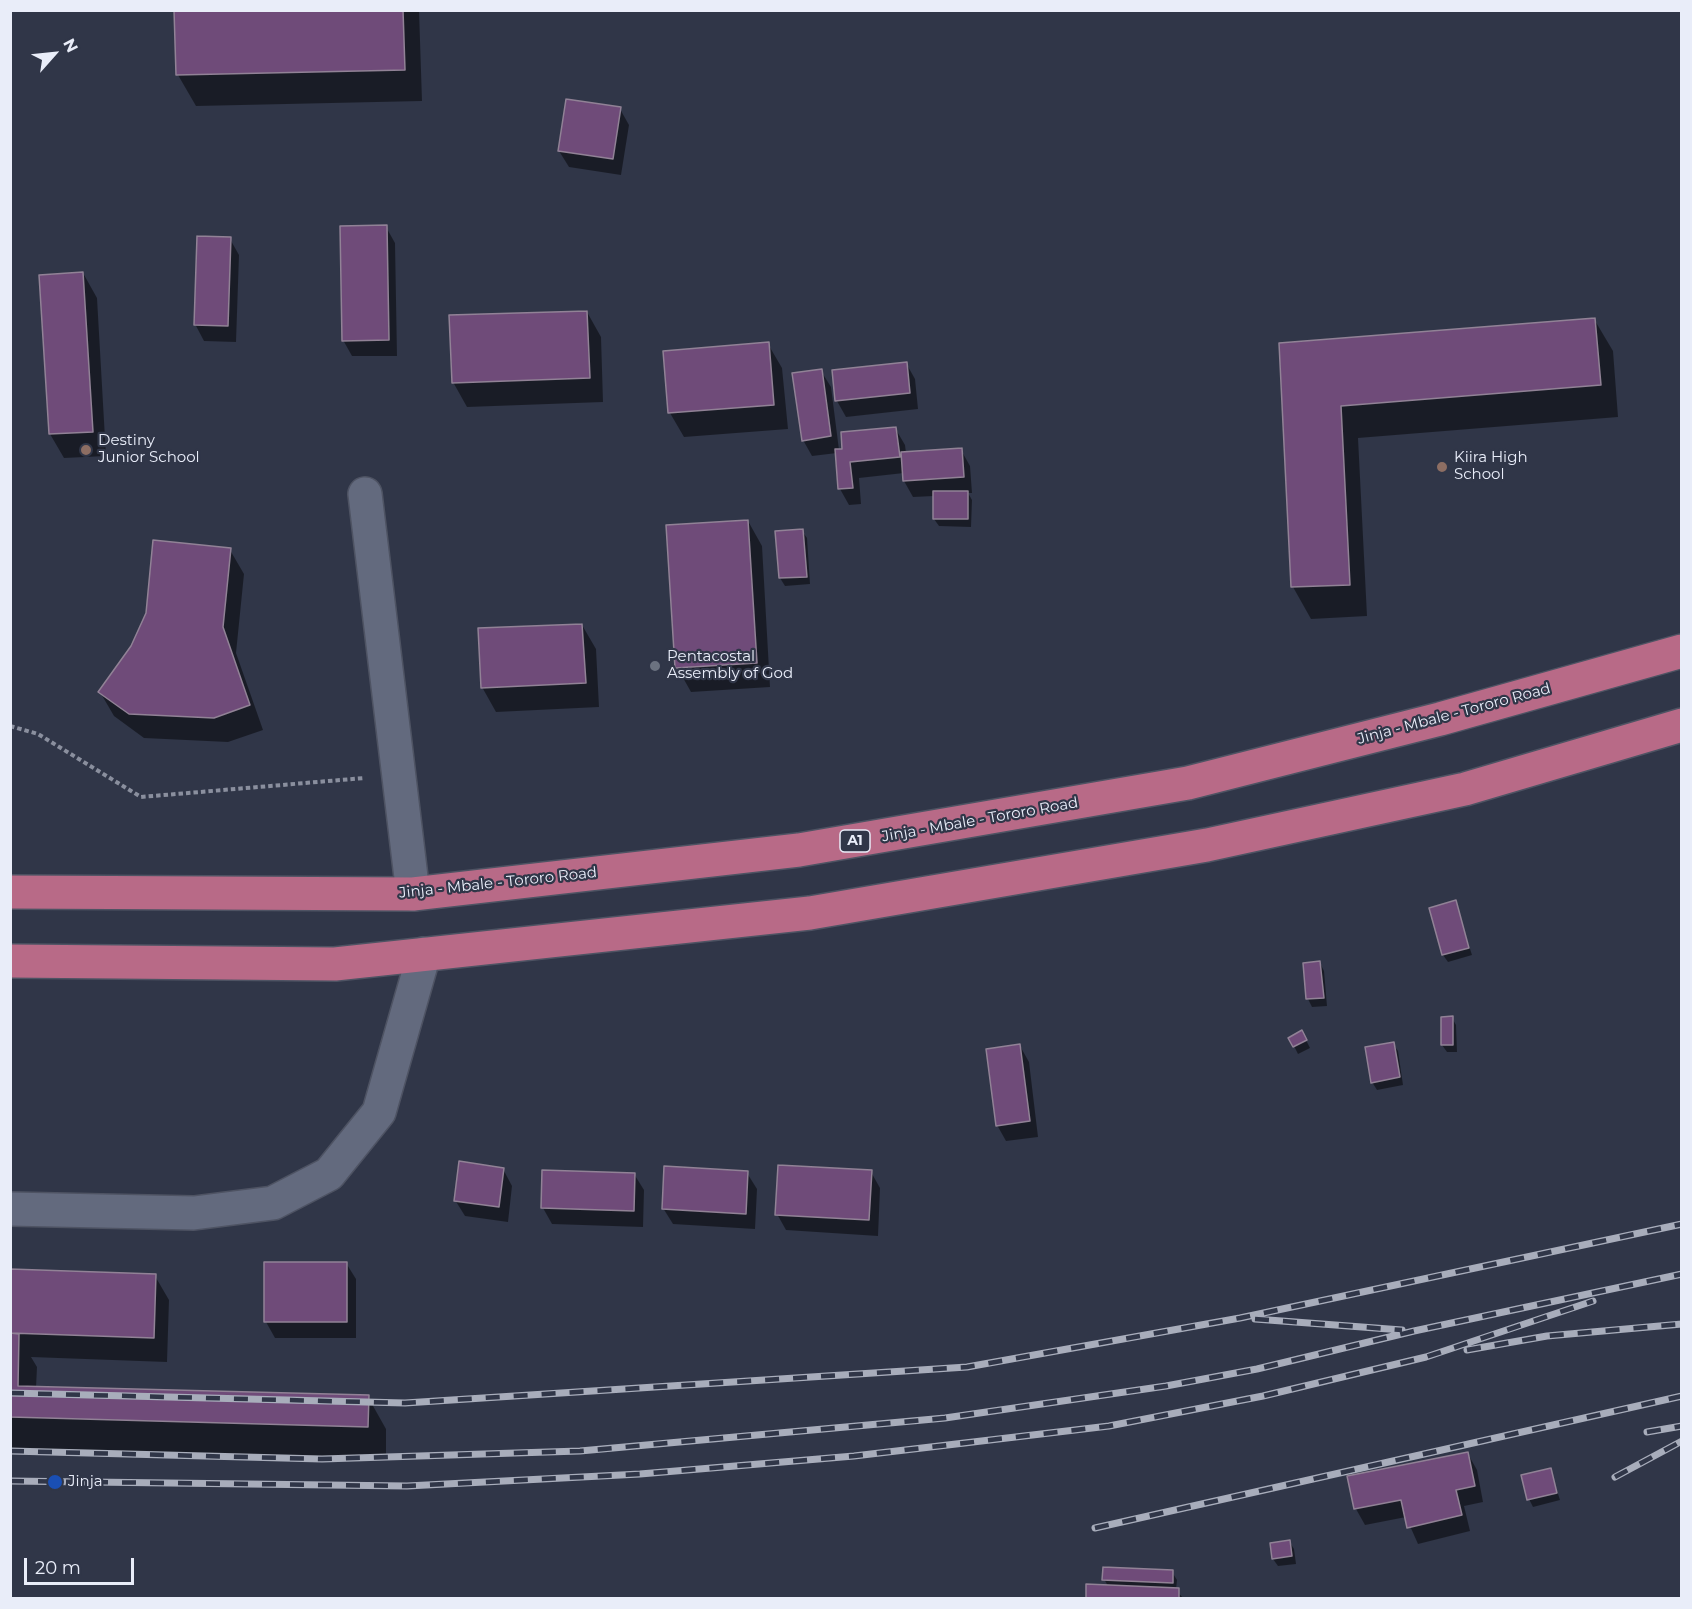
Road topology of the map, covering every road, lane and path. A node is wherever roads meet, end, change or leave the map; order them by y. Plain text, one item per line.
1 (365, 494) dead end
2 (1682, 651) edge
3 (1682, 725) edge
4 (10, 726) edge
5 (398, 775) junction
6 (10, 892) edge
7 (413, 894) junction
8 (424, 954) junction
9 (10, 961) edge
10 (10, 1209) edge

1 - 5 street
2 - 7 highway, Jinja - Mbale - Tororo Road / A1
3 - 8 highway
4 - 5 path
5 - 7 street
6 - 7 highway, Jinja - Mbale - Tororo Road / A1
8 - 9 highway
8 - 10 street

